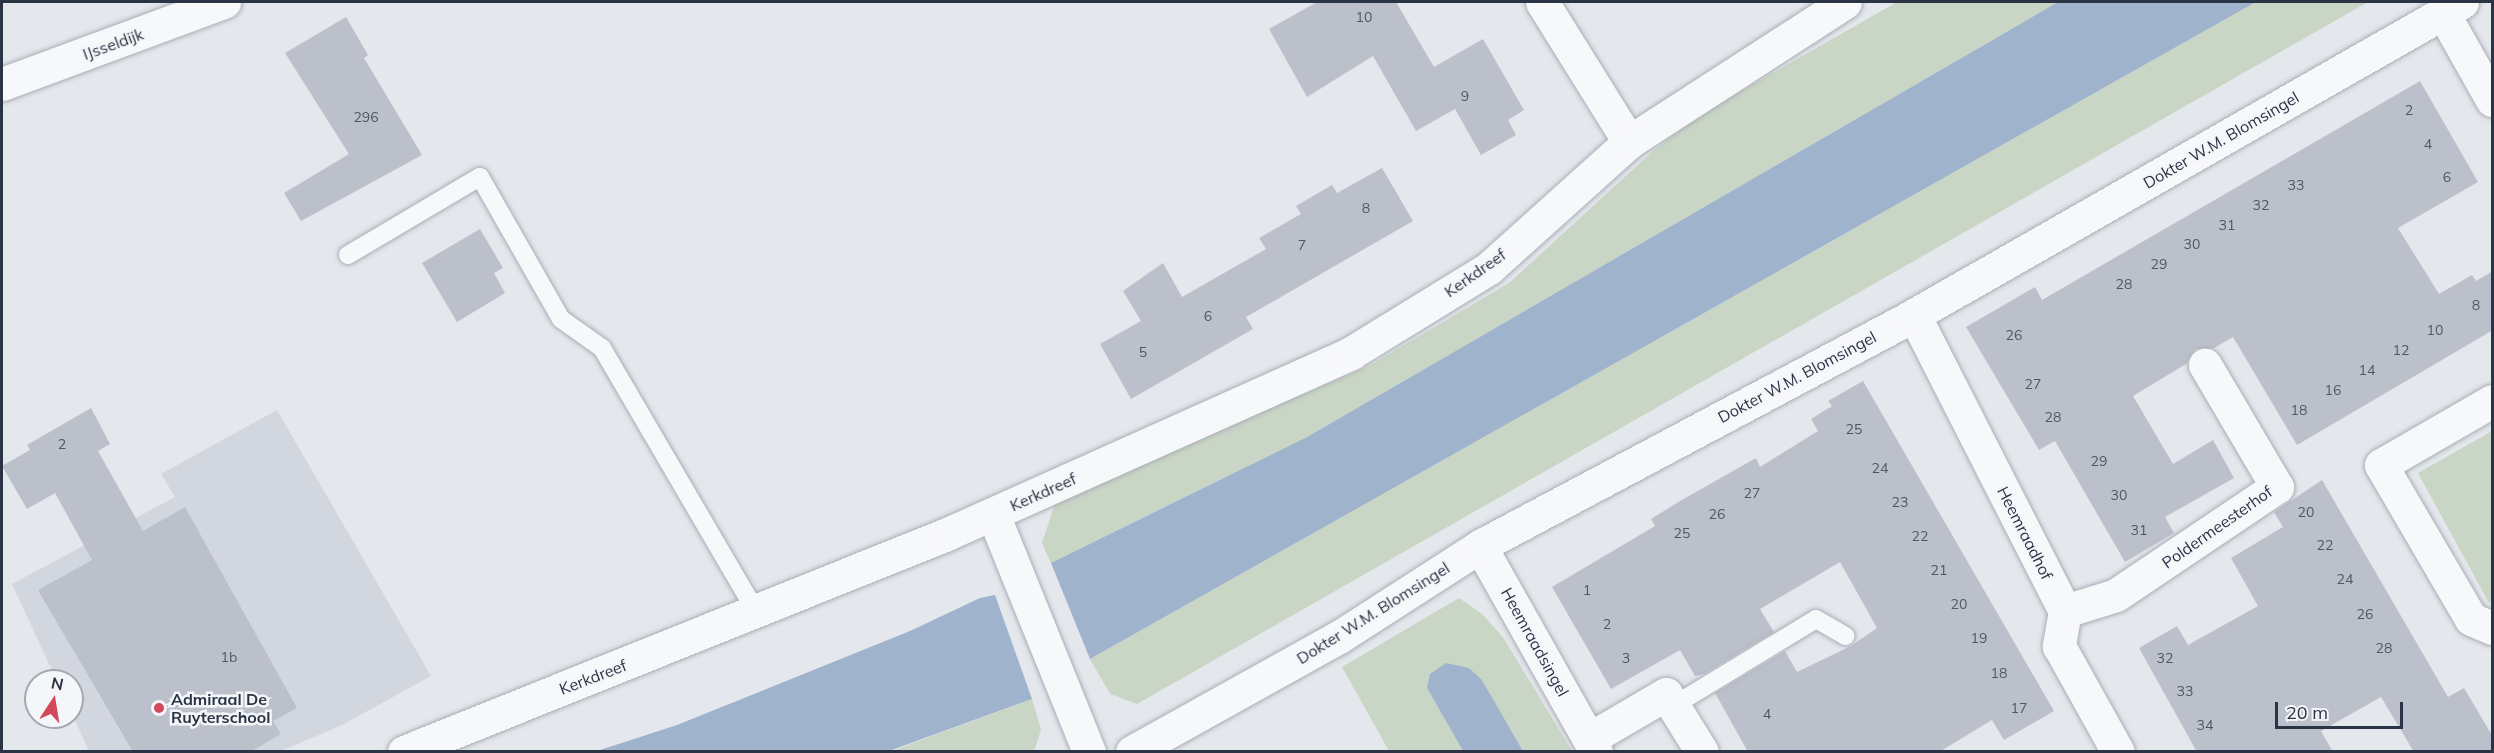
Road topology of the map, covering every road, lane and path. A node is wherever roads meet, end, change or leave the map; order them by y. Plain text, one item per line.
1 (224, 2) edge
2 (1542, 2) edge
3 (1845, 2) edge
4 (2452, 7) edge
5 (2, 84) edge
6 (2493, 100) edge
7 (1629, 142) junction
8 (348, 255) dead end
9 (1914, 315) junction
10 (2205, 365) dead end
11 (2493, 401) edge
12 (993, 514) junction
13 (1480, 546) junction
14 (2065, 611) junction
15 (756, 612) junction
16 (2493, 628) edge
17 (1846, 636) dead end
18 (1673, 706) junction
19 (1593, 745) edge
20 (404, 752) edge
21 (1089, 752) edge
22 (1132, 752) edge
23 (1702, 752) edge
24 (2118, 752) edge

1 - 5 street, IJsseldijk
2 - 7 street
3 - 7 street, Kerkdreef
4 - 6 street
4 - 9 street, Dokter W.M. Blomsingel
7 - 12 street, Kerkdreef
8 - 15 lane
9 - 13 street, Dokter W.M. Blomsingel
9 - 14 street, Heemraadhof
10 - 14 street, Poldermeesterhof
11 - 16 street
12 - 15 street, Kerkdreef
12 - 21 street
13 - 19 street, Heemraadsingel
13 - 22 street, Dokter W.M. Blomsingel
14 - 24 street
15 - 20 street, Kerkdreef
17 - 18 lane
18 - 19 street, Heemraadsingel
18 - 23 street

